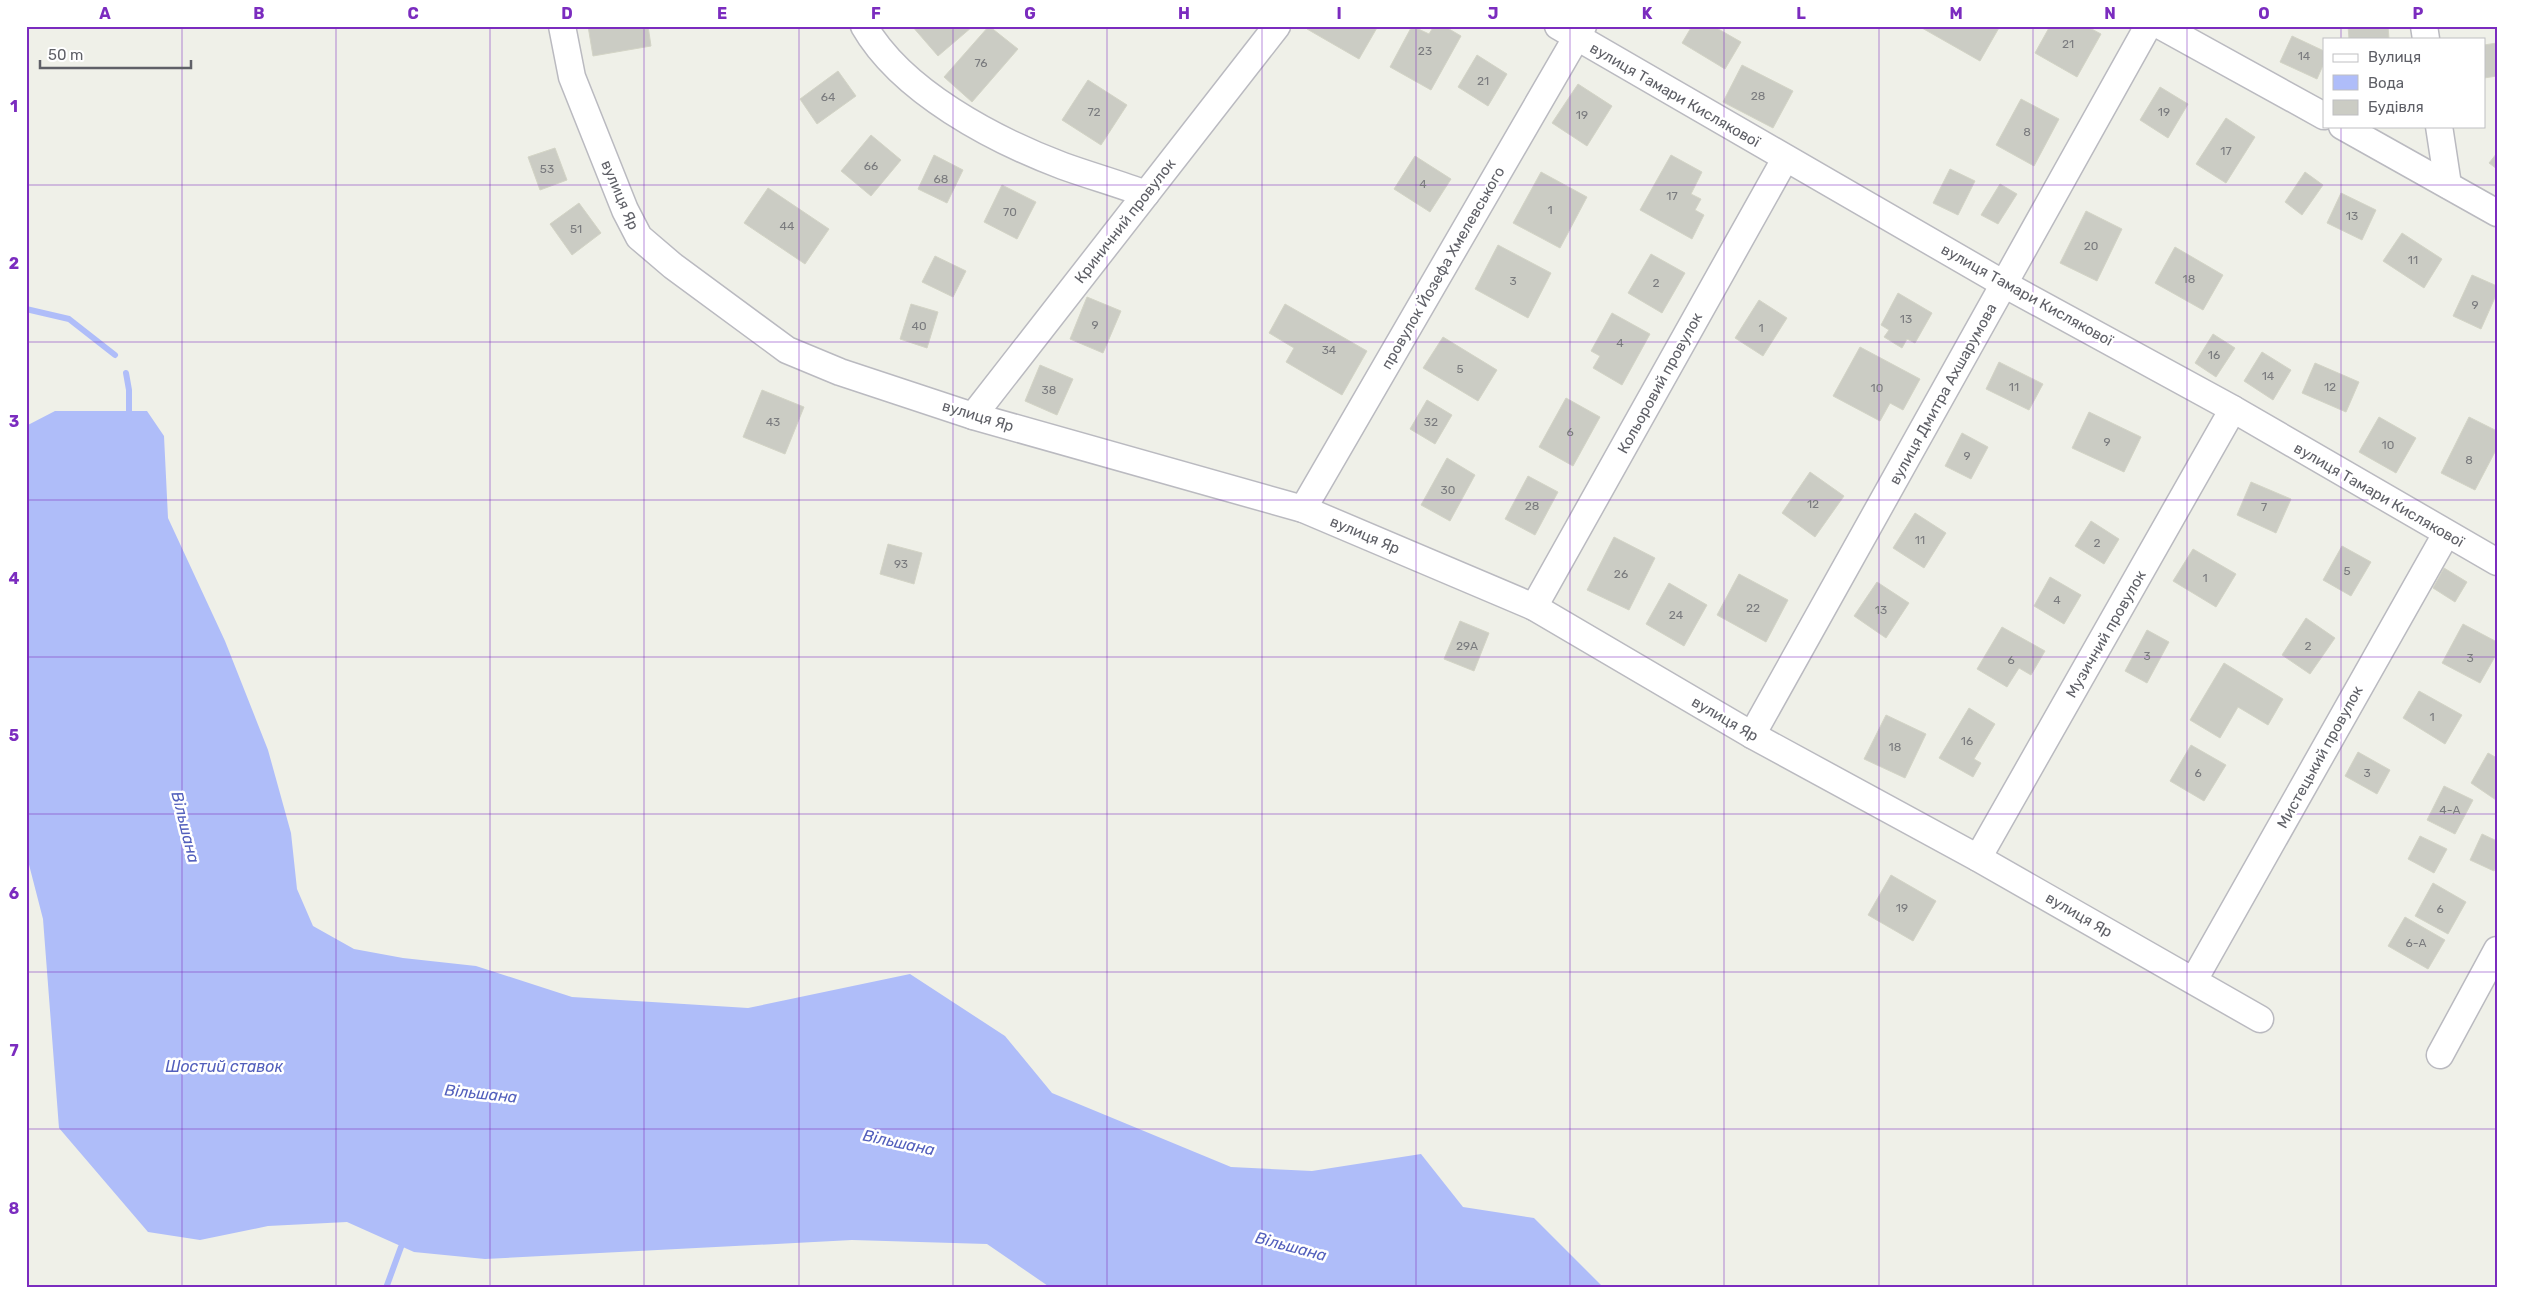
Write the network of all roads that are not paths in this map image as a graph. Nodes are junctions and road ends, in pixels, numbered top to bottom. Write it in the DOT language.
graph roads {
  1 [pos="562,26"];
  2 [pos="864,26"];
  3 [pos="2148,26"];
  4 [pos="2161,26"];
  5 [pos="1264,30"];
  6 [pos="1573,30"];
  7 [pos="2323,115"];
  8 [pos="2346,128"];
  9 [pos="2439,128"];
  10 [pos="1786,159"];
  11 [pos="2448,184"];
  12 [pos="1146,194"];
  13 [pos="2497,213"];
  14 [pos="2004,284"];
  15 [pos="2233,409"];
  16 [pos="973,416"];
  17 [pos="1303,509"];
  18 [pos="2446,534"];
  19 [pos="2497,562"];
  20 [pos="1534,608"];
  21 [pos="1752,735"];
  22 [pos="1978,858"];
  23 [pos="2497,950"];
  24 [pos="2194,980"];
  25 [pos="2260,1018"];
  26 [pos="2440,1055"];
  1 -- 16 [label="street, вулиця Яр"];
  2 -- 12 [label="street"];
  3 -- 14 [label="street, вулиця Дмитра Ахшарумова"];
  4 -- 7 [label="street"];
  5 -- 12 [label="street, Криничний провулок"];
  6 -- 10 [label="street, вулиця Тамари Кислякової"];
  6 -- 17 [label="street, провулок Йозефа Хмелевського"];
  8 -- 11 [label="street"];
  9 -- 11 [label="street"];
  10 -- 14 [label="street, вулиця Тамари Кислякової"];
  10 -- 20 [label="street, Кольоровий провулок"];
  11 -- 13 [label="street"];
  12 -- 16 [label="street, Криничний провулок"];
  14 -- 15 [label="street, вулиця Тамари Кислякової"];
  14 -- 21 [label="street, вулиця Дмитра Ахшарумова"];
  15 -- 18 [label="street, вулиця Тамари Кислякової"];
  15 -- 22 [label="street, Музичний провулок"];
  16 -- 17 [label="street, вулиця Яр"];
  17 -- 20 [label="street, вулиця Яр"];
  18 -- 19 [label="street, вулиця Тамари Кислякової"];
  18 -- 24 [label="street, Мистецький провулок"];
  20 -- 21 [label="street, вулиця Яр"];
  21 -- 22 [label="street, вулиця Яр"];
  22 -- 24 [label="street, вулиця Яр"];
  23 -- 26 [label="street"];
  24 -- 25 [label="street, вулиця Яр"];
}
